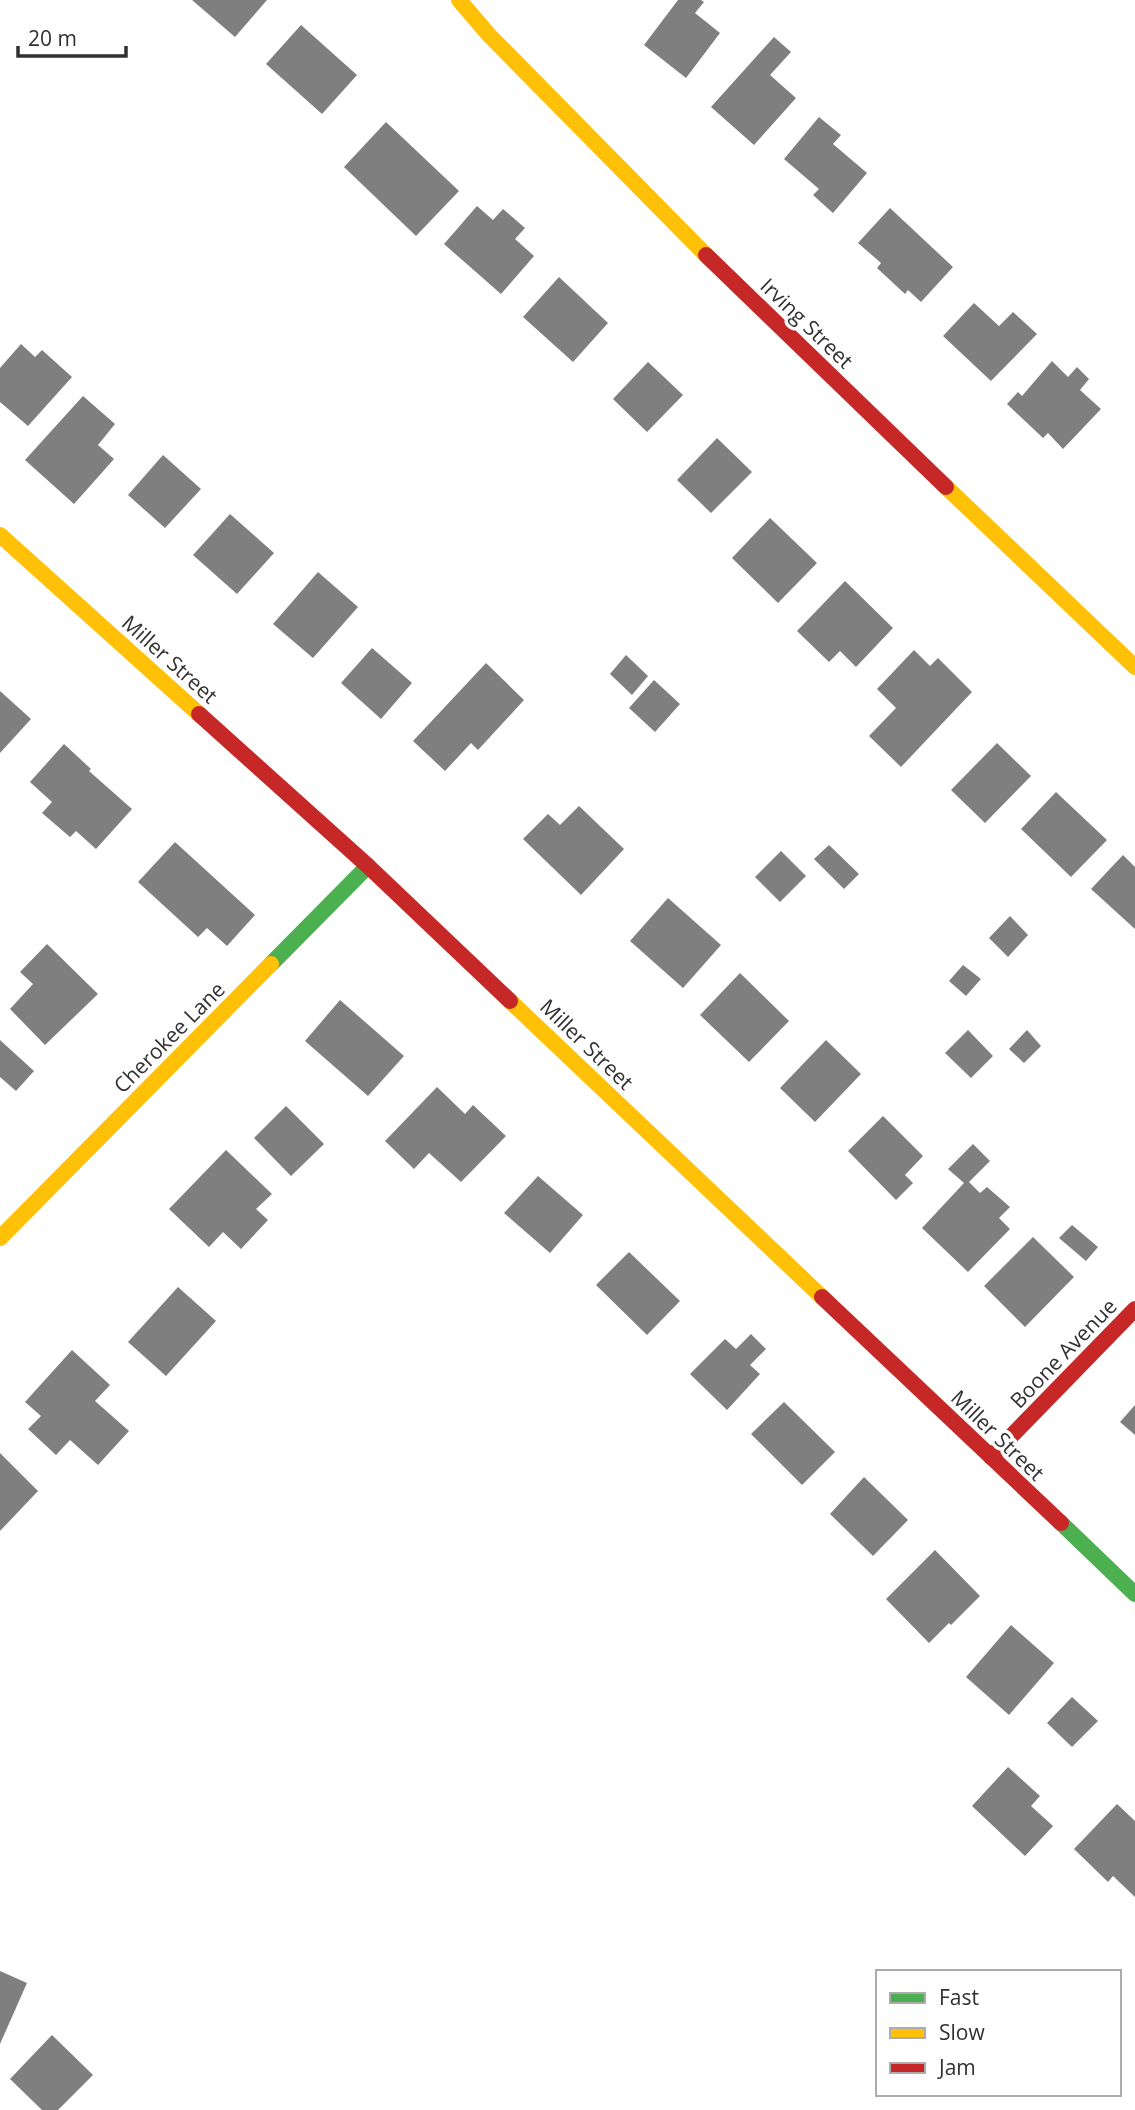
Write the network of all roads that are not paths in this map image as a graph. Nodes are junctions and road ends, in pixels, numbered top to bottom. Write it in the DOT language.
graph roads {
  1 [pos="459,0"];
  2 [pos="0,535"];
  3 [pos="1135,667"];
  4 [pos="368,866"];
  5 [pos="0,1238"];
  6 [pos="1135,1309"];
  7 [pos="991,1457"];
  8 [pos="1135,1594"];
  1 -- 3 [label="street, Irving Street"];
  2 -- 4 [label="street, Miller Street"];
  4 -- 5 [label="street, Cherokee Lane"];
  4 -- 7 [label="street, Miller Street"];
  6 -- 7 [label="street, Boone Avenue"];
  7 -- 8 [label="street, Miller Street"];
}
